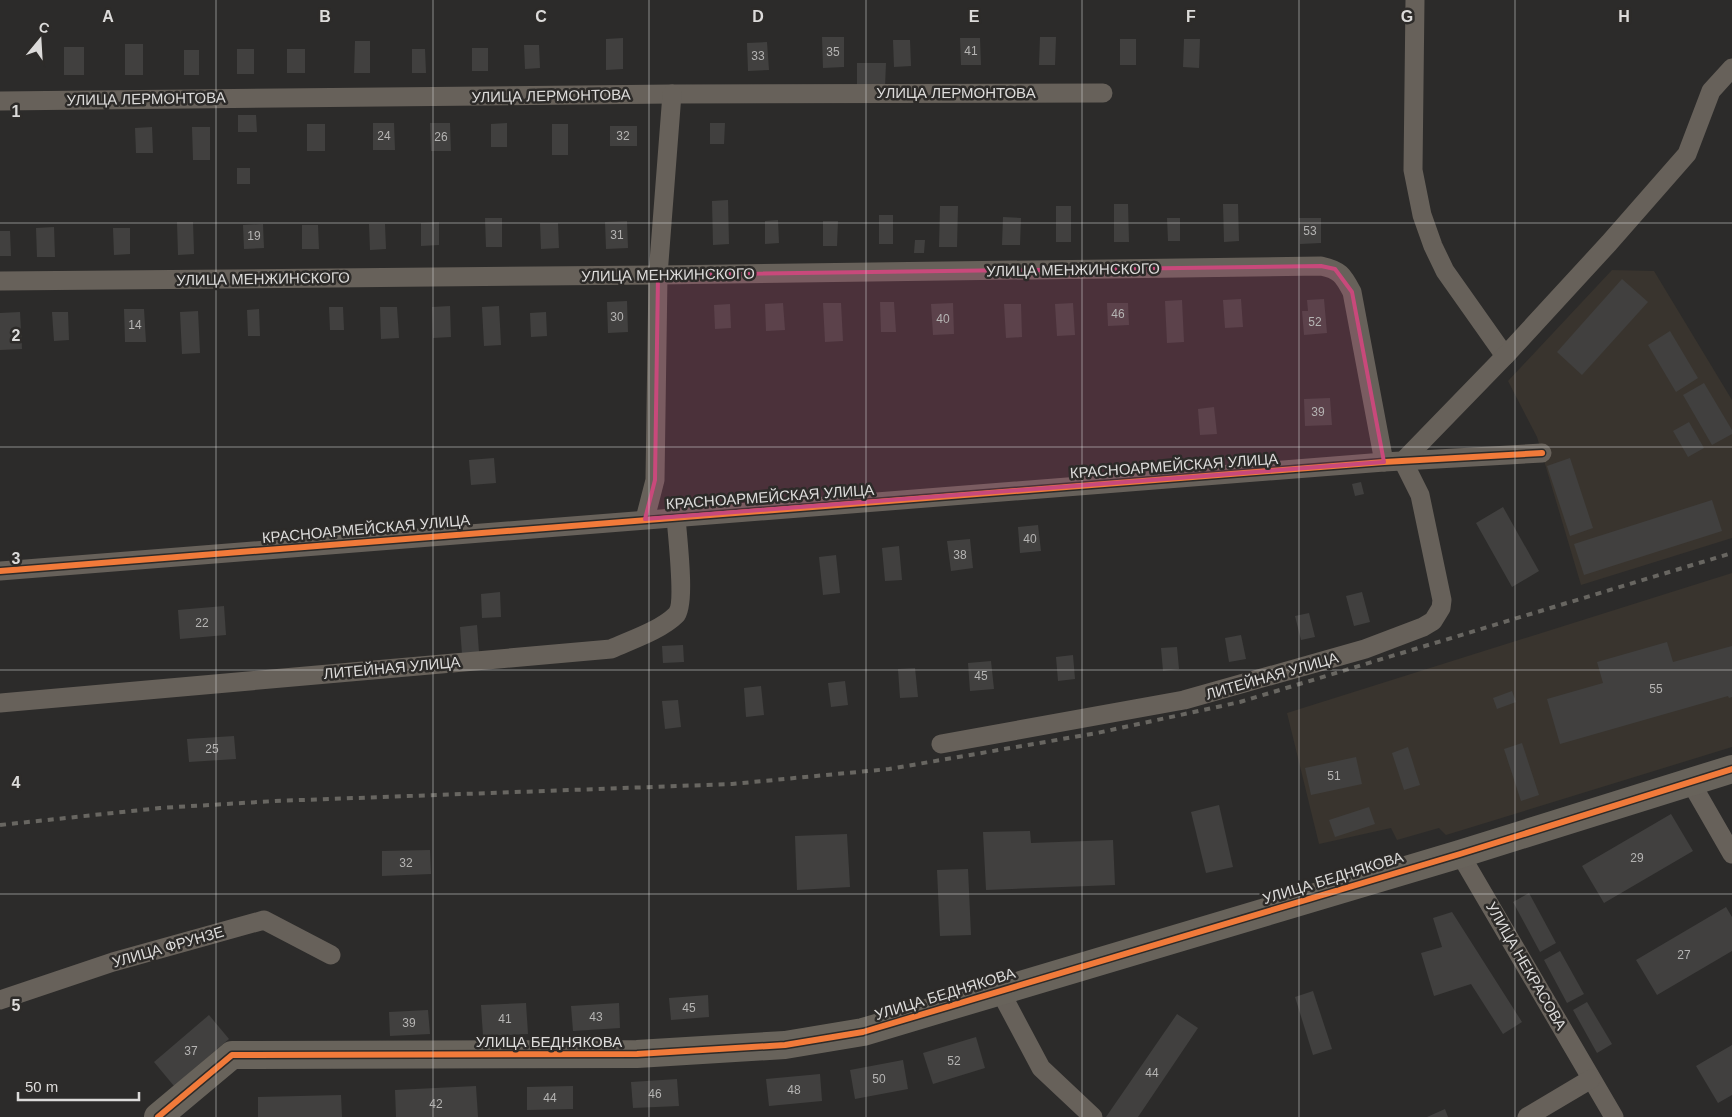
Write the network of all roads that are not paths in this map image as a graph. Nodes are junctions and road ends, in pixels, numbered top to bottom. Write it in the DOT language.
graph roads {
  1 [pos="1415,0"];
  2 [pos="1732,68"];
  3 [pos="1103,93"];
  4 [pos="672,94"];
  5 [pos="0,101"];
  6 [pos="658,275"];
  7 [pos="0,281"];
  8 [pos="1505,356"];
  9 [pos="1542,453"];
  10 [pos="1403,461"];
  11 [pos="1384,462"];
  12 [pos="676,517"];
  13 [pos="645,519"];
  14 [pos="0,571"];
  15 [pos="0,703"];
  16 [pos="940,744"];
  17 [pos="1732,768"];
  18 [pos="1690,781"];
  19 [pos="1460,854"];
  20 [pos="1732,854"];
  21 [pos="331,955"];
  22 [pos="1000,991"];
  23 [pos="0,1000"];
  24 [pos="1592,1079"];
  25 [pos="158,1117"];
  26 [pos="1093,1117"];
  27 [pos="1527,1117"];
  28 [pos="1614,1117"];
  1 -- 8 [label="street"];
  2 -- 8 [label="street"];
  3 -- 4 [label="street, УЛИЦА ЛЕРМОНТОВА"];
  4 -- 5 [label="street, УЛИЦА ЛЕРМОНТОВА"];
  4 -- 6 [label="street"];
  6 -- 7 [label="street, УЛИЦА МЕНЖИНСКОГО"];
  6 -- 11 [label="street, УЛИЦА МЕНЖИНСКОГО"];
  6 -- 13 [label="street"];
  8 -- 10 [label="street"];
  9 -- 10 [label="street, КРАСНОАРМЕЙСКАЯ УЛИЦА"];
  10 -- 11 [label="street, КРАСНОАРМЕЙСКАЯ УЛИЦА"];
  10 -- 16 [label="street, ЛИТЕЙНАЯ УЛИЦА"];
  11 -- 12 [label="street, КРАСНОАРМЕЙСКАЯ УЛИЦА"];
  12 -- 13 [label="street, КРАСНОАРМЕЙСКАЯ УЛИЦА"];
  12 -- 15 [label="street, ЛИТЕЙНАЯ УЛИЦА"];
  13 -- 14 [label="street, КРАСНОАРМЕЙСКАЯ УЛИЦА"];
  17 -- 18 [label="street, УЛИЦА БЕДНЯКОВА"];
  18 -- 19 [label="street, УЛИЦА БЕДНЯКОВА"];
  18 -- 20 [label="street"];
  19 -- 22 [label="street, УЛИЦА БЕДНЯКОВА"];
  19 -- 24 [label="street, УЛИЦА НЕКРАСОВА"];
  21 -- 23 [label="street, УЛИЦА ФРУНЗЕ"];
  22 -- 25 [label="street, УЛИЦА БЕДНЯКОВА"];
  22 -- 26 [label="street"];
  24 -- 27 [label="street"];
  24 -- 28 [label="street, УЛИЦА НЕКРАСОВА"];
}
